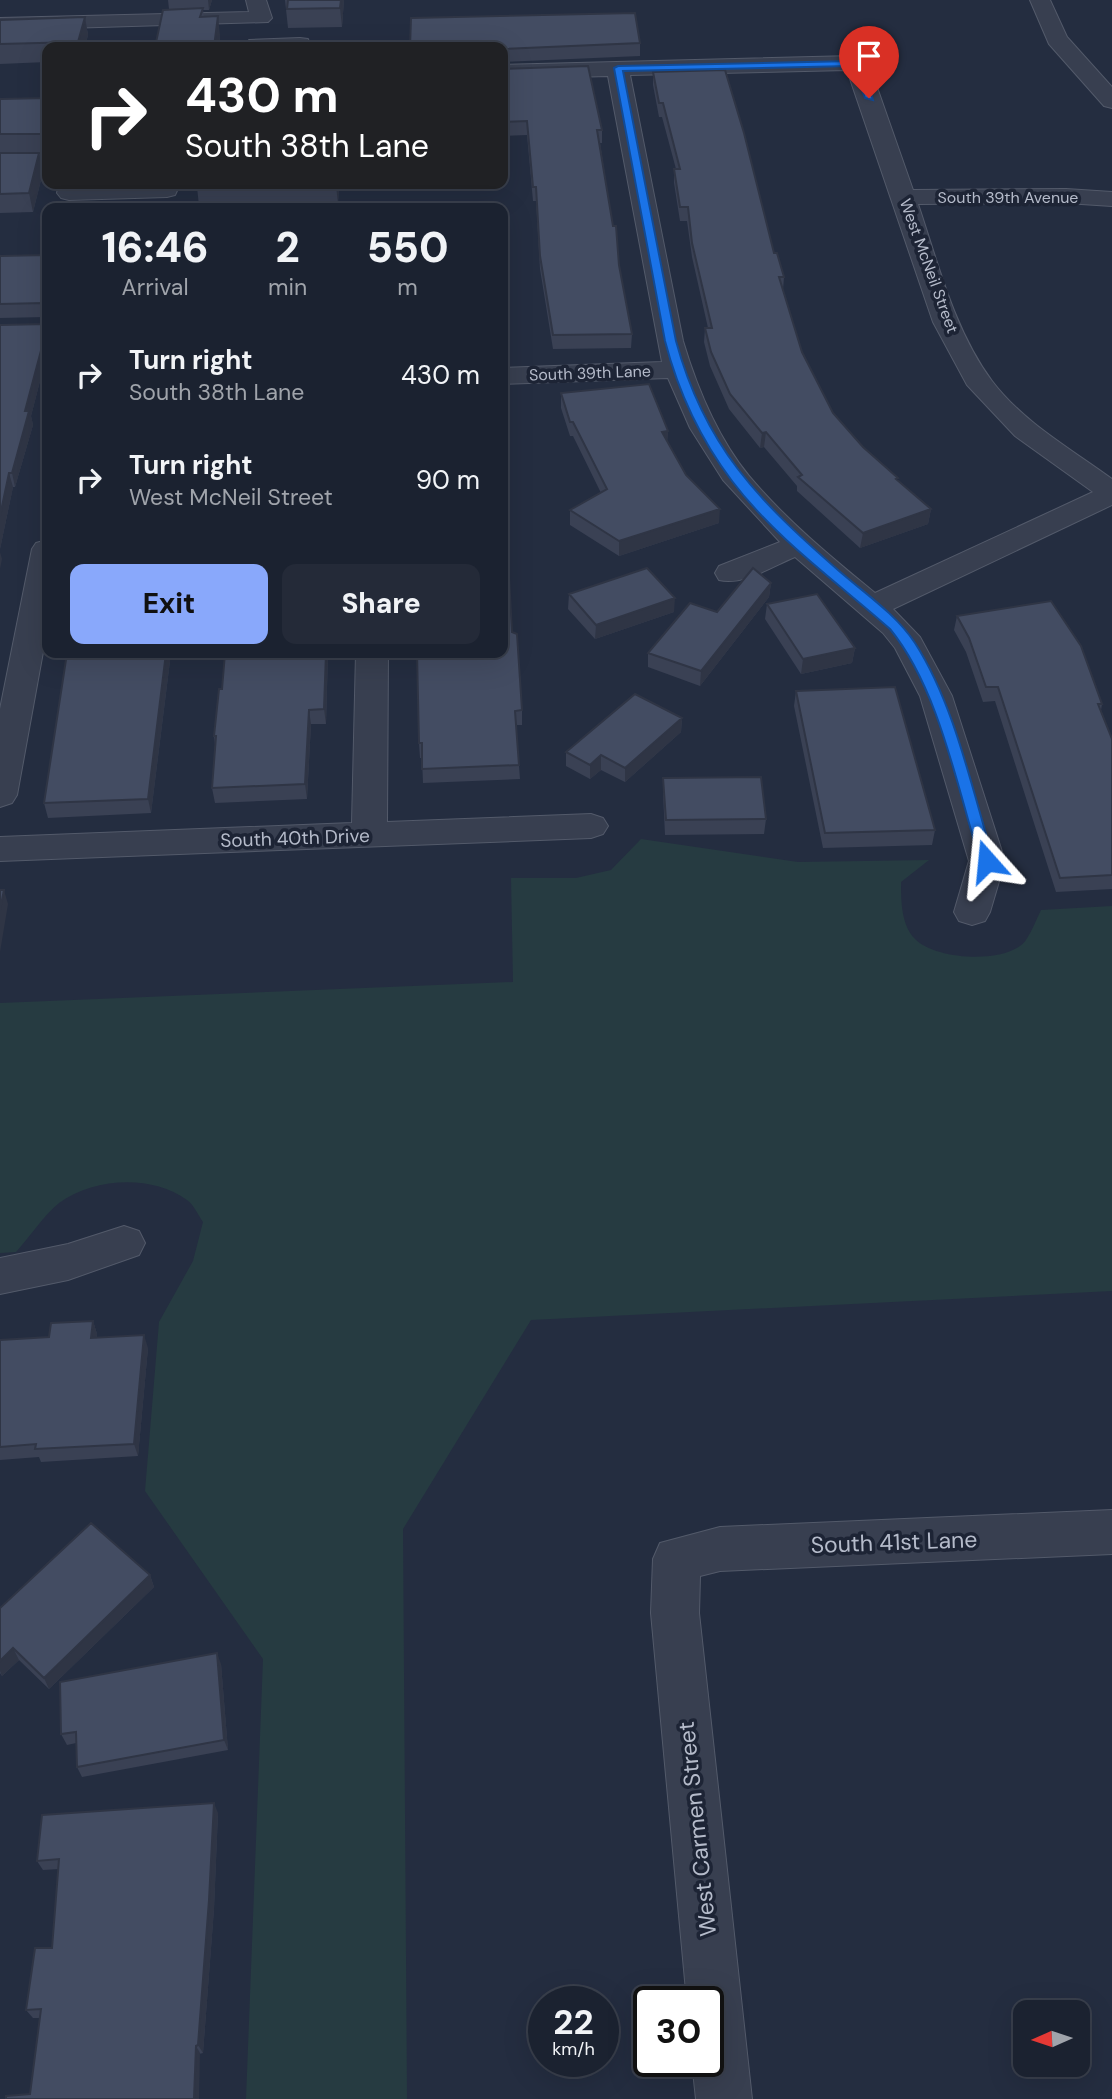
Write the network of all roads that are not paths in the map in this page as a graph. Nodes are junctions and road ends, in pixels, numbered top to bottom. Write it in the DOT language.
graph roads {
  1 [pos="1040,0"];
  2 [pos="259,9"];
  3 [pos="0,24"];
  4 [pos="257,42"];
  5 [pos="618,68"];
  6 [pos="508,72"];
  7 [pos="1112,101"];
  8 [pos="42,162"];
  9 [pos="0,163"];
  10 [pos="70,189"];
  11 [pos="167,189"];
  12 [pos="903,197"];
  13 [pos="1112,200"];
  14 [pos="678,370"];
  15 [pos="508,376"];
  16 [pos="1112,493"];
  17 [pos="799,545"];
  18 [pos="730,573"];
  19 [pos="42,575"];
  20 [pos="871,607"];
  21 [pos="372,658"];
  22 [pos="0,795"];
  23 [pos="591,826"];
  24 [pos="369,836"];
  25 [pos="0,849"];
  26 [pos="972,912"];
  27 [pos="124,1243"];
  28 [pos="0,1276"];
  29 [pos="1112,1532"];
  30 [pos="677,1559"];
  31 [pos="724,2099"];
  1 -- 7 [label="street"];
  2 -- 3 [label="street"];
  2 -- 4 [label="street"];
  5 -- 6 [label="street"];
  5 -- 12 [label="street, West McNeil Street"];
  5 -- 14 [label="street"];
  8 -- 9 [label="street"];
  10 -- 11 [label="street"];
  12 -- 13 [label="street, South 39th Avenue"];
  12 -- 16 [label="street, West McNeil Street"];
  14 -- 15 [label="street, South 39th Lane"];
  14 -- 17 [label="street"];
  16 -- 20 [label="street"];
  17 -- 18 [label="street"];
  17 -- 20 [label="street"];
  19 -- 22 [label="street"];
  20 -- 26 [label="street"];
  21 -- 24 [label="street"];
  23 -- 24 [label="street, South 40th Drive"];
  24 -- 25 [label="street, South 40th Drive"];
  27 -- 28 [label="street"];
  29 -- 30 [label="street, South 41st Lane"];
  30 -- 31 [label="street, West Carmen Street"];
}
